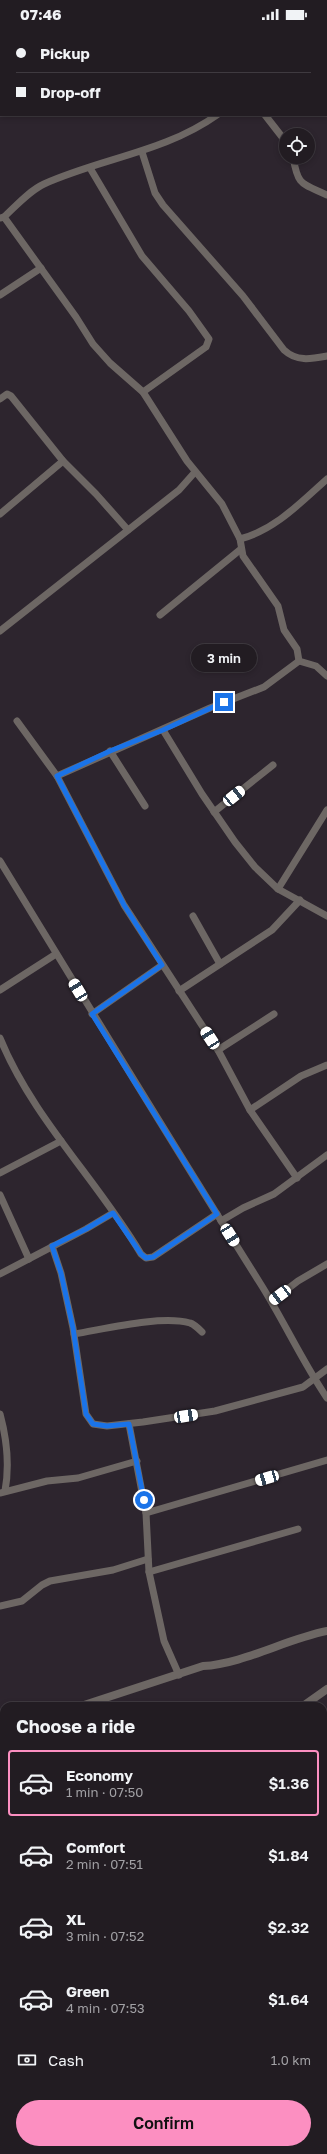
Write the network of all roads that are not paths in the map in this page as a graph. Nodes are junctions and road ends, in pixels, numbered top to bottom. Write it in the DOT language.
graph roads {
  1 [pos="216,116"];
  2 [pos="266,116"];
  3 [pos="279,133"];
  4 [pos="142,152"];
  5 [pos="294,164"];
  6 [pos="90,168"];
  7 [pos="327,195"];
  8 [pos="2,218"];
  9 [pos="41,268"];
  10 [pos="0,295"];
  11 [pos="327,356"];
  12 [pos="143,392"];
  13 [pos="0,399"];
  14 [pos="63,461"];
  15 [pos="195,472"];
  16 [pos="327,479"];
  17 [pos="0,514"];
  18 [pos="128,530"];
  19 [pos="240,539"];
  20 [pos="241,549"];
  21 [pos="160,615"];
  22 [pos="0,631"];
  23 [pos="299,661"];
  24 [pos="327,676"];
  25 [pos="17,721"];
  26 [pos="163,730"];
  27 [pos="110,751"];
  28 [pos="273,765"];
  29 [pos="57,776"];
  30 [pos="145,806"];
  31 [pos="327,810"];
  32 [pos="214,812"];
  33 [pos="0,861"];
  34 [pos="278,889"];
  35 [pos="300,900"];
  36 [pos="193,916"];
  37 [pos="327,916"];
  38 [pos="56,954"];
  39 [pos="220,964"];
  40 [pos="162,965"];
  41 [pos="0,990"];
  42 [pos="179,991"];
  43 [pos="92,1014"];
  44 [pos="274,1014"];
  45 [pos="0,1038"];
  46 [pos="218,1050"];
  47 [pos="327,1064"];
  48 [pos="250,1110"];
  49 [pos="61,1142"];
  50 [pos="327,1155"];
  51 [pos="0,1173"];
  52 [pos="297,1178"];
  53 [pos="0,1194"];
  54 [pos="113,1213"];
  55 [pos="217,1214"];
  56 [pos="221,1221"];
  57 [pos="52,1246"];
  58 [pos="29,1259"];
  59 [pos="327,1264"];
  60 [pos="0,1274"];
  61 [pos="272,1301"];
  62 [pos="202,1332"];
  63 [pos="74,1334"];
  64 [pos="327,1368"];
  65 [pos="314,1379"];
  66 [pos="327,1398"];
  67 [pos="0,1414"];
  68 [pos="129,1424"];
  69 [pos="327,1460"];
  70 [pos="137,1461"];
  71 [pos="3,1492"];
  72 [pos="146,1513"];
  73 [pos="298,1529"];
  74 [pos="148,1560"];
  75 [pos="149,1572"];
  76 [pos="0,1606"];
  77 [pos="327,1631"];
  78 [pos="179,1675"];
  79 [pos="327,1689"];
  80 [pos="94,1702"];
  81 [pos="309,1702"];
  1 -- 4 [label="street"];
  2 -- 3 [label="street"];
  4 -- 6 [label="street"];
  4 -- 11 [label="street"];
  5 -- 7 [label="street"];
  6 -- 8 [label="street"];
  6 -- 12 [label="street"];
  8 -- 9 [label="street"];
  9 -- 10 [label="street"];
  9 -- 12 [label="street"];
  12 -- 15 [label="street"];
  13 -- 14 [label="street"];
  14 -- 17 [label="street"];
  14 -- 18 [label="street"];
  15 -- 18 [label="street"];
  15 -- 19 [label="street"];
  16 -- 19 [label="street"];
  18 -- 22 [label="street"];
  19 -- 20 [label="street"];
  20 -- 21 [label="street"];
  20 -- 23 [label="street"];
  23 -- 24 [label="street"];
  23 -- 26 [label="street"];
  25 -- 29 [label="street"];
  26 -- 27 [label="street"];
  26 -- 32 [label="street"];
  27 -- 29 [label="street"];
  27 -- 30 [label="street"];
  28 -- 32 [label="street"];
  29 -- 40 [label="street"];
  31 -- 34 [label="street"];
  32 -- 34 [label="street"];
  33 -- 38 [label="street"];
  34 -- 35 [label="street"];
  35 -- 37 [label="street"];
  35 -- 39 [label="street"];
  36 -- 39 [label="street"];
  38 -- 41 [label="street"];
  38 -- 43 [label="street"];
  39 -- 42 [label="street"];
  40 -- 42 [label="street"];
  40 -- 43 [label="street"];
  42 -- 46 [label="street"];
  43 -- 55 [label="street"];
  44 -- 46 [label="street"];
  45 -- 49 [label="street"];
  46 -- 48 [label="street"];
  47 -- 48 [label="street"];
  48 -- 52 [label="street"];
  49 -- 51 [label="street"];
  49 -- 54 [label="street"];
  50 -- 52 [label="street"];
  52 -- 56 [label="street"];
  53 -- 58 [label="street"];
  54 -- 55 [label="street"];
  54 -- 57 [label="street"];
  55 -- 56 [label="street"];
  56 -- 61 [label="street"];
  57 -- 58 [label="street"];
  57 -- 63 [label="street"];
  58 -- 60 [label="street"];
  59 -- 61 [label="street"];
  61 -- 65 [label="street"];
  62 -- 63 [label="street"];
  63 -- 68 [label="street"];
  64 -- 65 [label="street"];
  65 -- 66 [label="street"];
  65 -- 68 [label="street"];
  67 -- 71 [label="street"];
  68 -- 70 [label="street"];
  69 -- 72 [label="street"];
  70 -- 71 [label="street"];
  70 -- 72 [label="street"];
  72 -- 74 [label="street"];
  73 -- 75 [label="street"];
  74 -- 75 [label="street"];
  74 -- 76 [label="street"];
  75 -- 78 [label="street"];
  77 -- 78 [label="street"];
  78 -- 80 [label="street"];
  79 -- 81 [label="street"];
}
